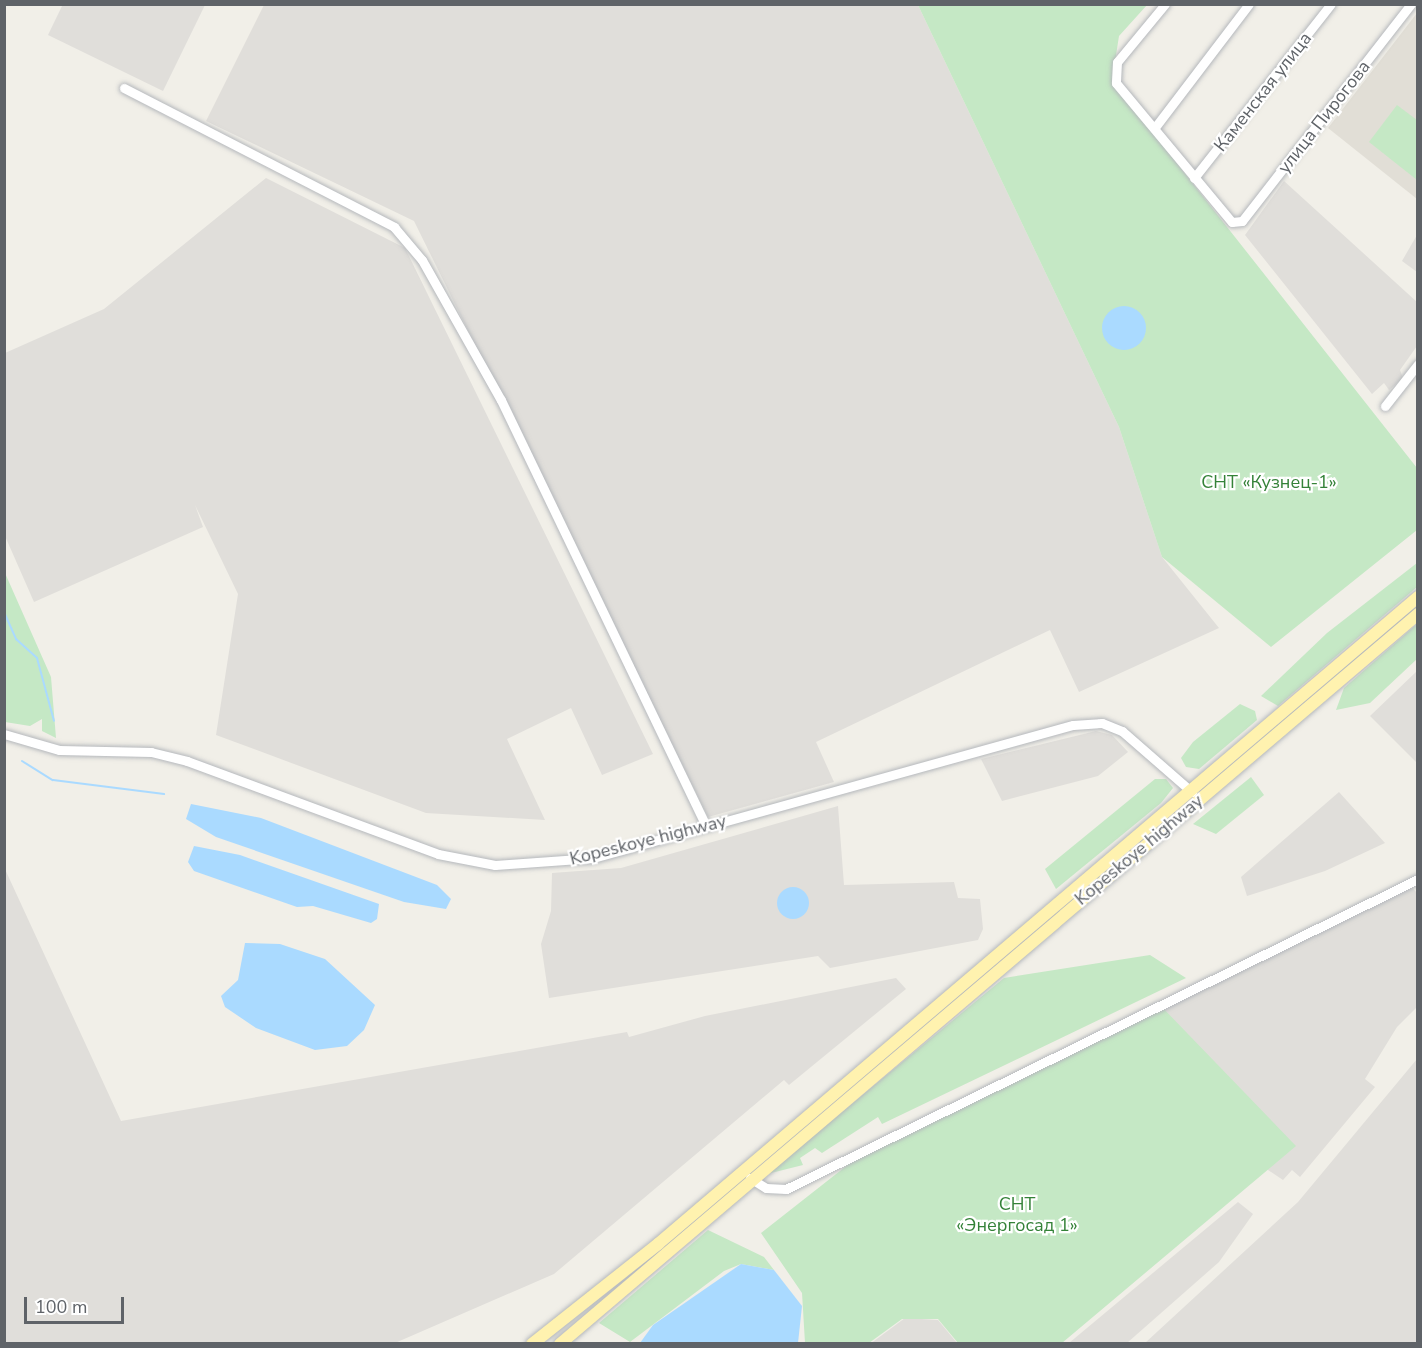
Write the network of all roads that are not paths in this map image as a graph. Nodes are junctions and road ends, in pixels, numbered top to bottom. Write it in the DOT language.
graph roads {
  1 [pos="1165,4"];
  2 [pos="1249,4"];
  3 [pos="1331,4"];
  4 [pos="1411,4"];
  5 [pos="124,88"];
  6 [pos="1156,126"];
  7 [pos="1194,178"];
  8 [pos="1418,364"];
  9 [pos="1384,406"];
  10 [pos="1418,597"];
  11 [pos="1418,614"];
  12 [pos="4,734"];
  13 [pos="1196,796"];
  14 [pos="706,826"];
  15 [pos="1418,879"];
  16 [pos="750,1178"];
  17 [pos="532,1344"];
  18 [pos="560,1344"];
  1 -- 6 [label="street"];
  2 -- 6 [label="street"];
  3 -- 7 [label="street, Каменская улица"];
  4 -- 7 [label="street, улица Пирогова"];
  5 -- 14 [label="street"];
  6 -- 7 [label="street"];
  8 -- 9 [label="street"];
  10 -- 13 [label="main road, Kopeskoye highway"];
  11 -- 13 [label="main road, Kopeskoye highway"];
  12 -- 14 [label="street, Kopeskoye highway"];
  13 -- 14 [label="street, Kopeskoye highway"];
  13 -- 16 [label="main road, Kopeskoye highway"];
  13 -- 17 [label="main road, Kopeskoye highway"];
  15 -- 16 [label="street"];
  16 -- 18 [label="main road, Kopeskoye highway"];
}
